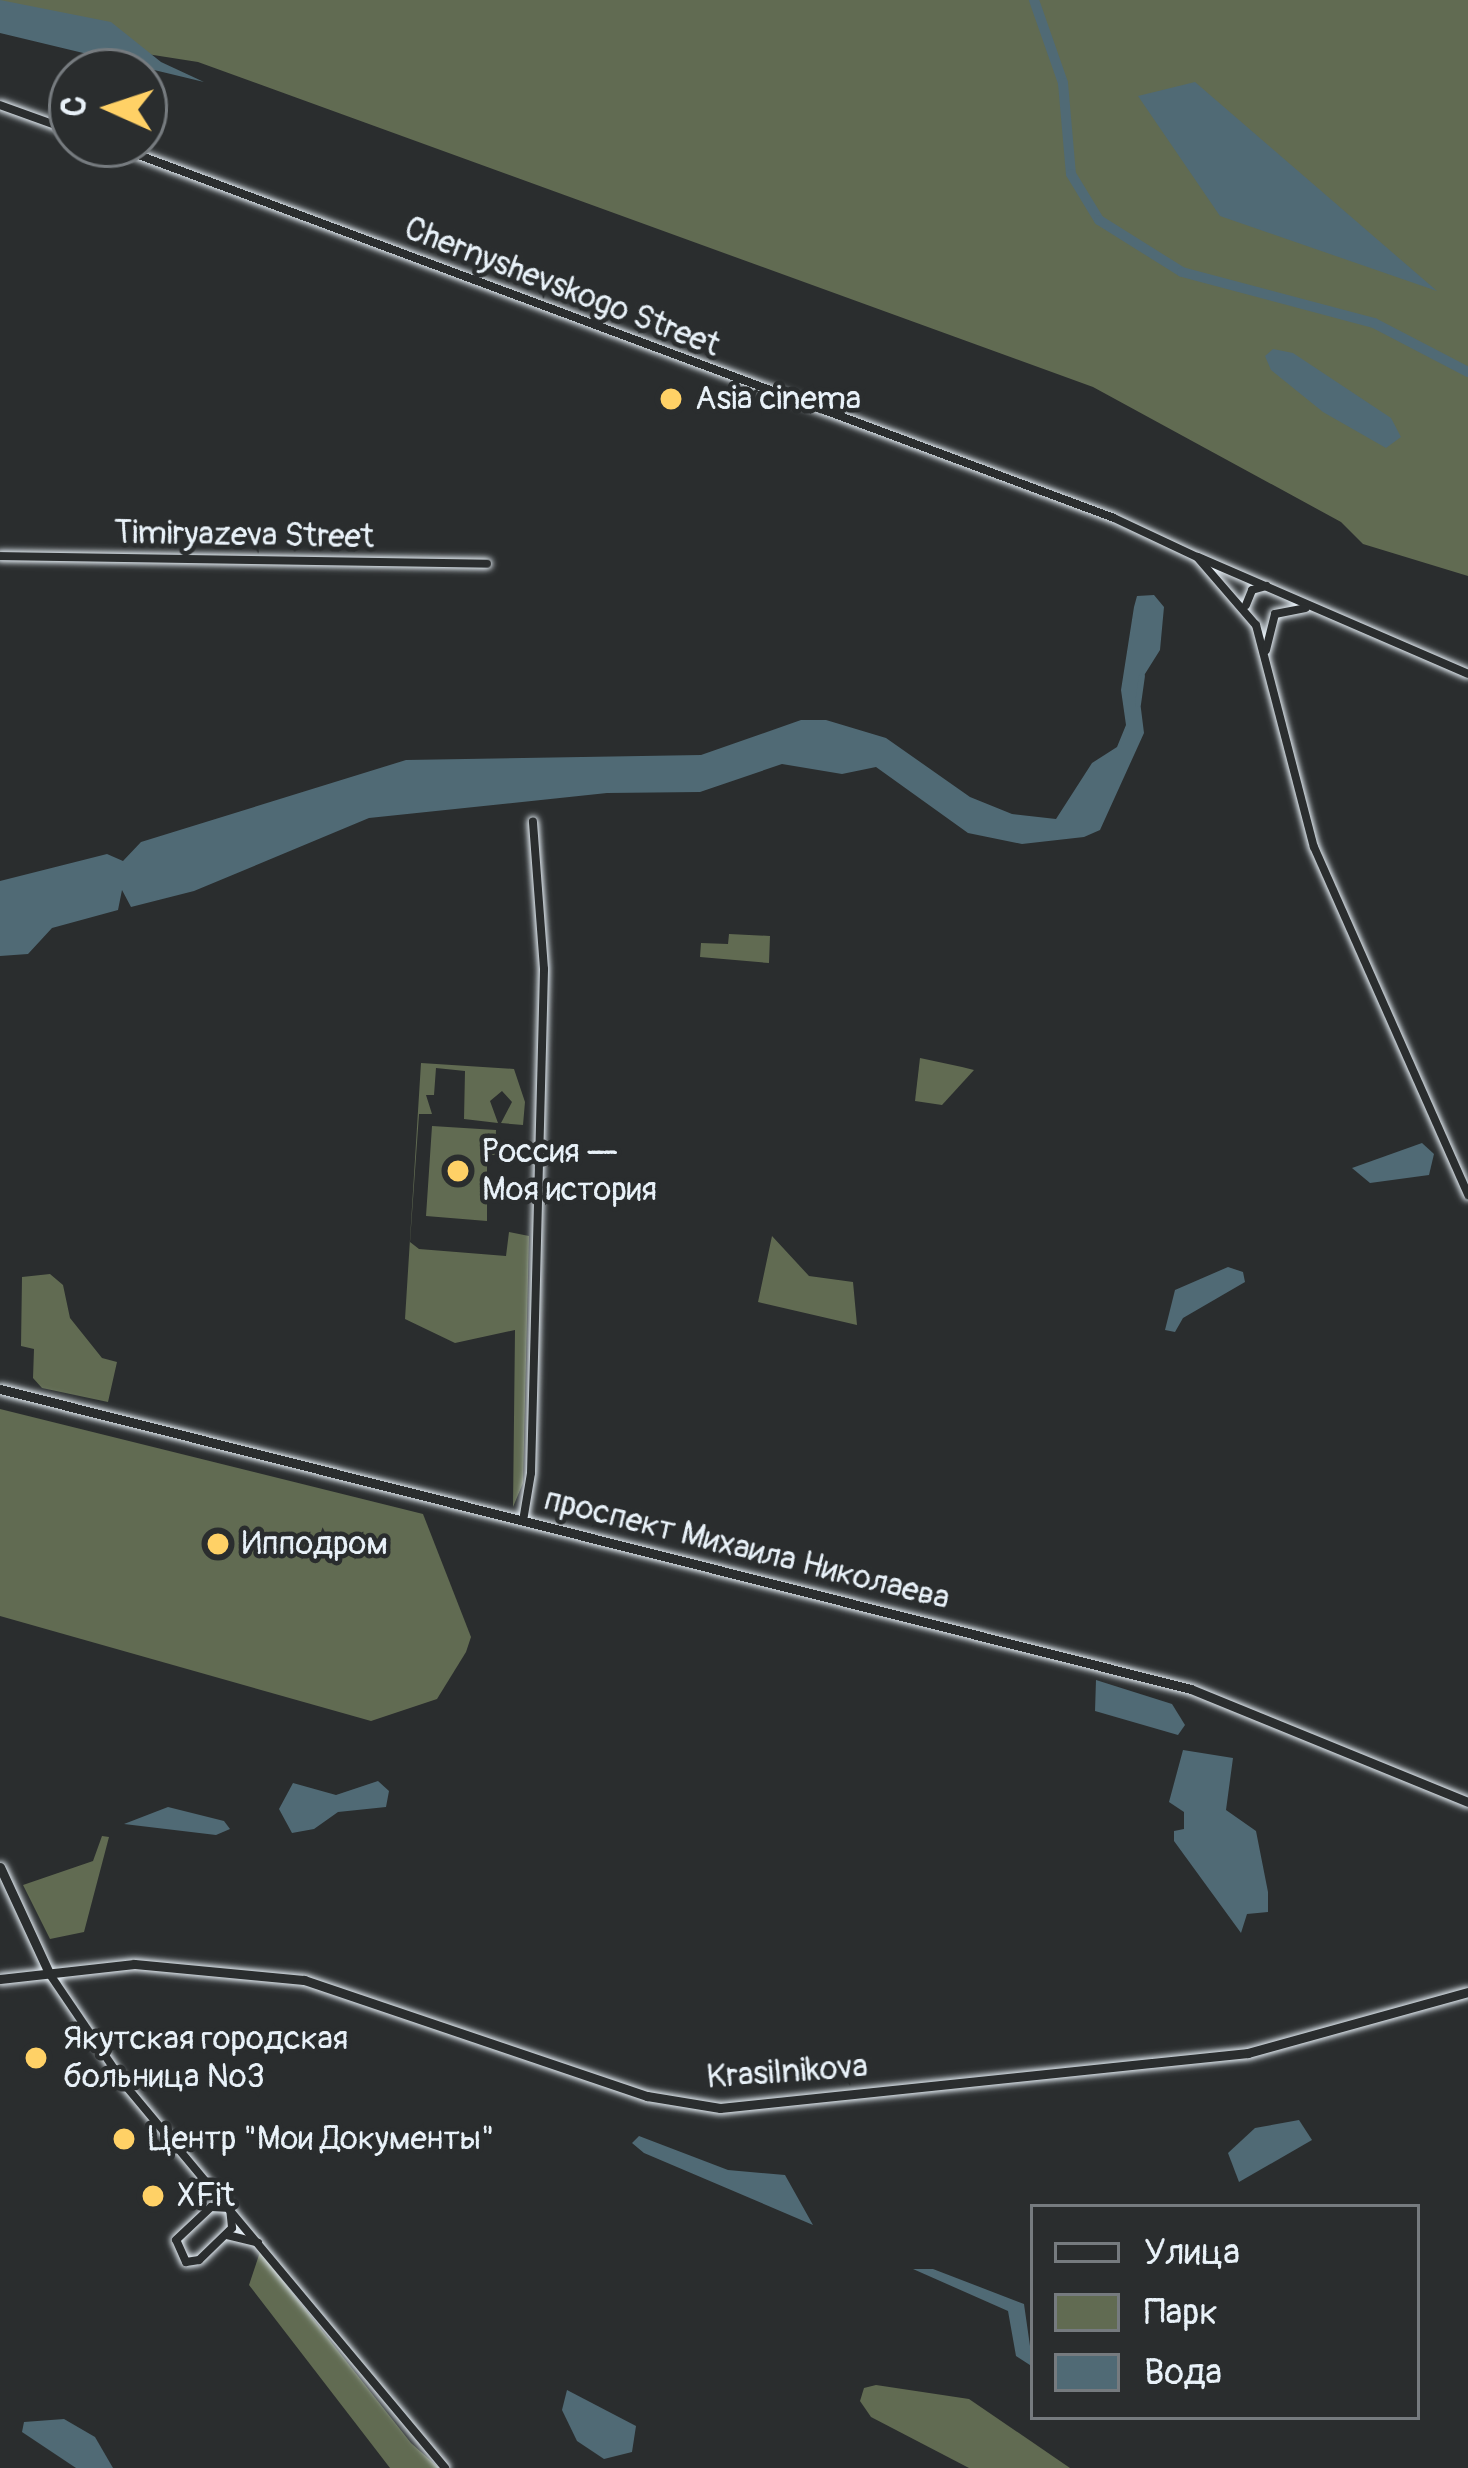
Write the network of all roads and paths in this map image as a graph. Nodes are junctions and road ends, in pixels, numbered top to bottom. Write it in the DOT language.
graph roads {
  1 [pos="0,105"];
  2 [pos="48,122"];
  3 [pos="168,166"];
  4 [pos="0,556"];
  5 [pos="1197,557"];
  6 [pos="488,564"];
  7 [pos="1270,588"];
  8 [pos="1307,608"];
  9 [pos="1248,609"];
  10 [pos="1276,613"];
  11 [pos="1266,652"];
  12 [pos="1468,674"];
  13 [pos="533,821"];
  14 [pos="1468,1195"];
  15 [pos="0,1389"];
  16 [pos="523,1521"];
  17 [pos="1468,1802"];
  18 [pos="0,1867"];
  19 [pos="49,1973"];
  20 [pos="0,1979"];
  21 [pos="1468,1992"];
  22 [pos="207,2182"];
  23 [pos="211,2207"];
  24 [pos="230,2208"];
  25 [pos="227,2235"];
  26 [pos="260,2244"];
  27 [pos="445,2468"];
  1 -- 2 [label="main road"];
  3 -- 5 [label="main road, Chernyshevskogo Street"];
  4 -- 6 [label="main road, Timiryazeva Street"];
  5 -- 7 [label="main road, Chernyshevskogo Street"];
  5 -- 9 [label="main road"];
  7 -- 8 [label="main road, Chernyshevskogo Street"];
  7 -- 9 [label="main road"];
  7 -- 10 [label="main road"];
  8 -- 10 [label="main road"];
  8 -- 12 [label="main road, Chernyshevskogo Street"];
  9 -- 10 [label="main road"];
  9 -- 11 [label="main road"];
  10 -- 11 [label="main road"];
  11 -- 14 [label="main road"];
  13 -- 16 [label="main road"];
  15 -- 16 [label="main road, проспект Михаила Николаева"];
  16 -- 17 [label="main road, проспект Михаила Николаева"];
  18 -- 19 [label="main road"];
  19 -- 20 [label="main road, Krasilnikova"];
  19 -- 21 [label="main road, Krasilnikova"];
  19 -- 22 [label="main road"];
  22 -- 23 [label="main road"];
  22 -- 24 [label="main road"];
  23 -- 24 [label="main road"];
  23 -- 25 [label="main road"];
  24 -- 25 [label="main road"];
  24 -- 26 [label="main road"];
  25 -- 26 [label="main road"];
  26 -- 27 [label="main road"];
}
